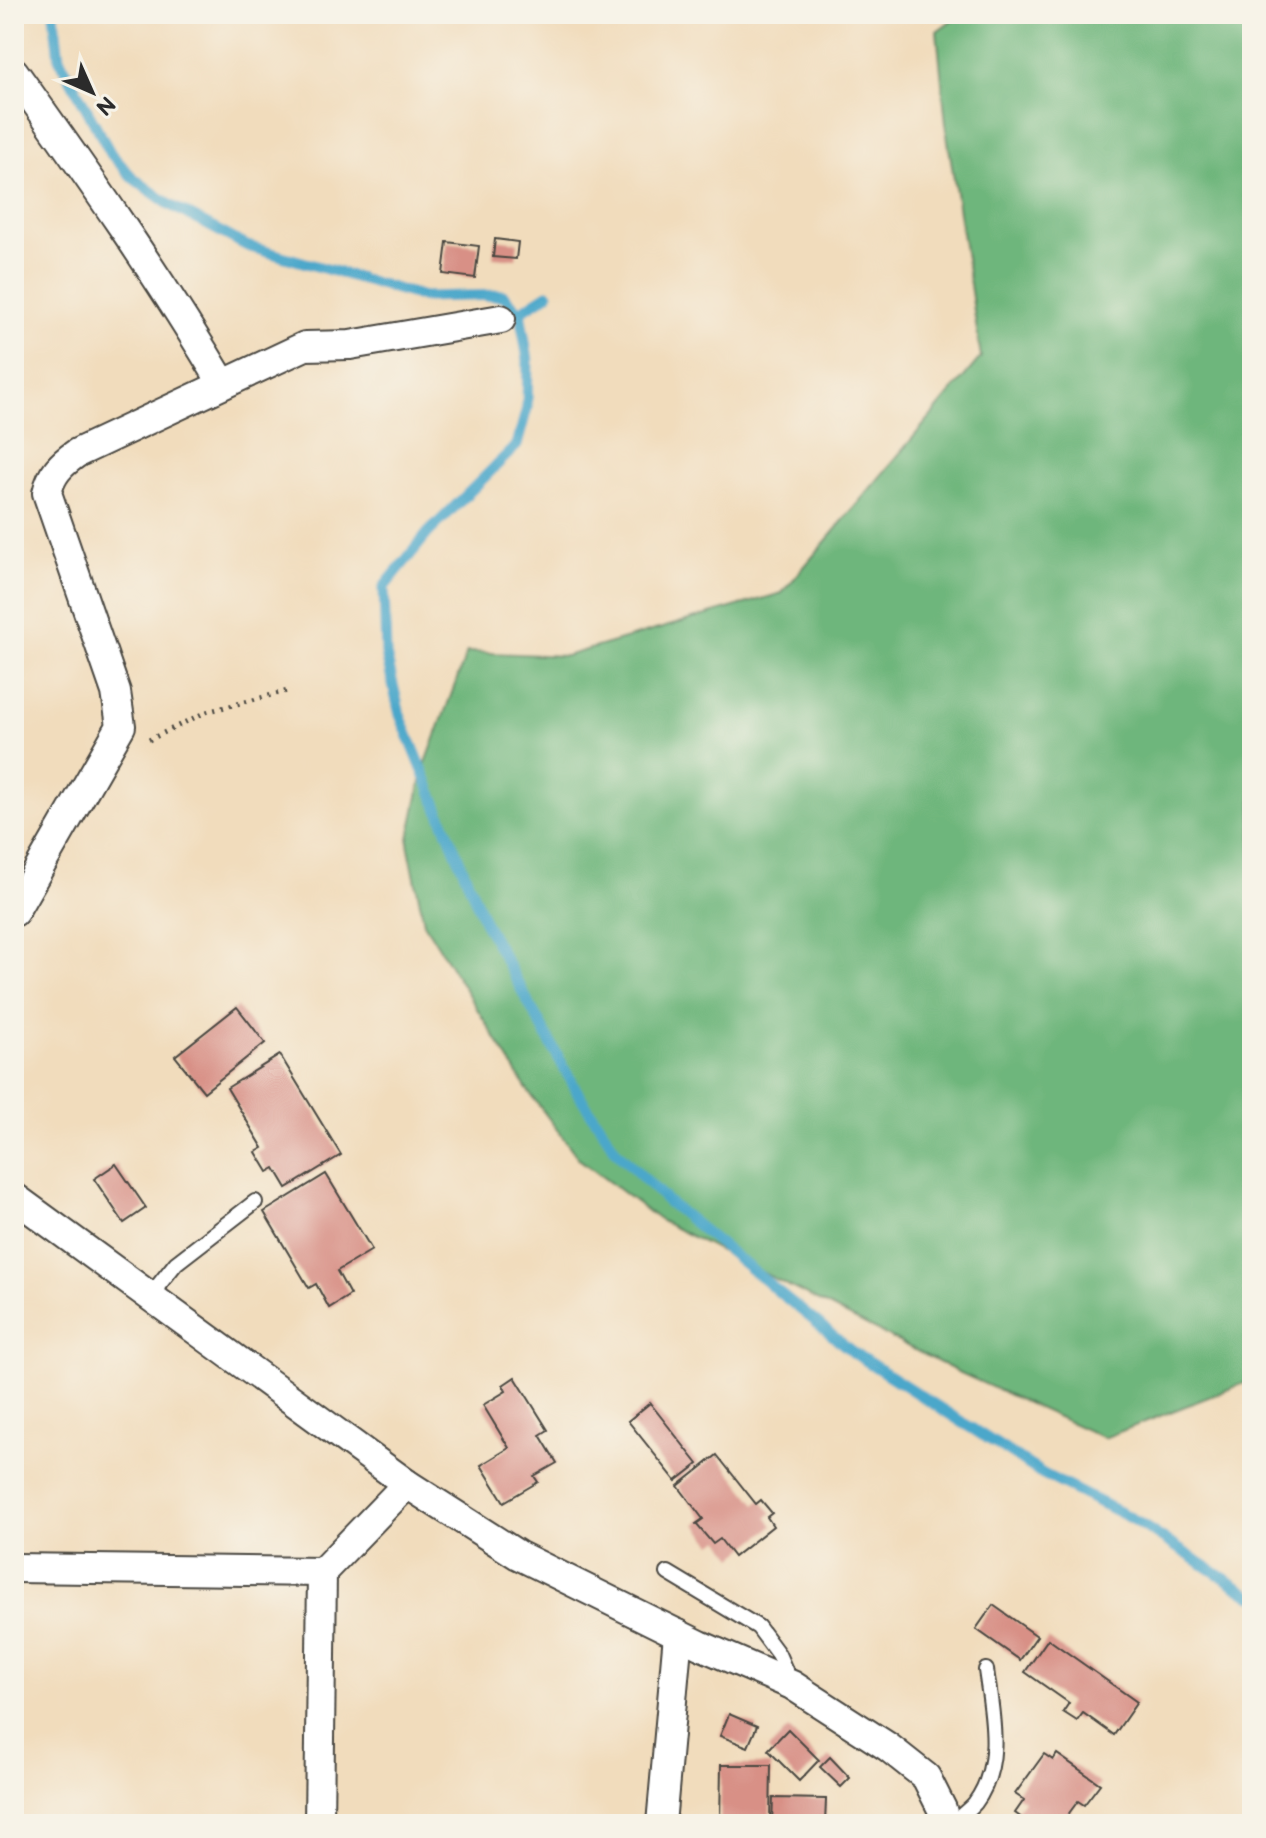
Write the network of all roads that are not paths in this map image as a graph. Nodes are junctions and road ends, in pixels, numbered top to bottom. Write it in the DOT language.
graph roads {
  1 [pos="14,72"];
  2 [pos="501,319"];
  3 [pos="223,384"];
  4 [pos="14,912"];
  5 [pos="14,1197"];
  6 [pos="255,1202"];
  7 [pos="150,1296"];
  8 [pos="407,1484"];
  9 [pos="14,1568"];
  10 [pos="322,1572"];
  11 [pos="668,1573"];
  12 [pos="678,1634"];
  13 [pos="986,1670"];
  14 [pos="792,1685"];
  15 [pos="319,1824"];
  16 [pos="661,1824"];
  17 [pos="949,1824"];
  1 -- 3 [label="street"];
  2 -- 3 [label="street"];
  3 -- 4 [label="street"];
  5 -- 7 [label="street"];
  6 -- 7 [label="lane"];
  7 -- 8 [label="street"];
  8 -- 10 [label="street"];
  8 -- 12 [label="street"];
  9 -- 10 [label="street"];
  10 -- 15 [label="street"];
  11 -- 14 [label="lane"];
  12 -- 14 [label="street"];
  12 -- 16 [label="street"];
  13 -- 17 [label="lane"];
  14 -- 17 [label="street"];
}
